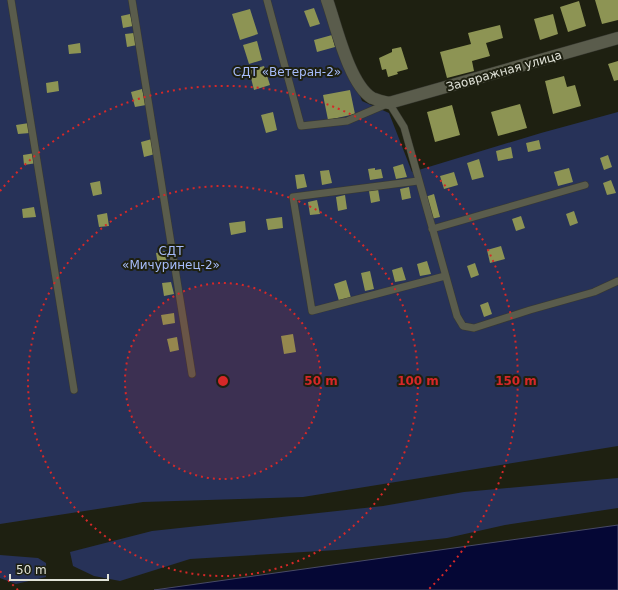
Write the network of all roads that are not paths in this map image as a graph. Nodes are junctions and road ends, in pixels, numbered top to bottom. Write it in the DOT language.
graph roads {
  1 [pos="11,0"];
  2 [pos="132,0"];
  3 [pos="267,0"];
  4 [pos="327,0"];
  5 [pos="618,38"];
  6 [pos="389,103"];
  7 [pos="418,180"];
  8 [pos="585,185"];
  9 [pos="432,229"];
  10 [pos="445,276"];
  11 [pos="618,281"];
  12 [pos="192,374"];
  13 [pos="74,390"];
  1 -- 13 [label="lane"];
  2 -- 12 [label="lane"];
  3 -- 6 [label="lane"];
  4 -- 6 [label="street"];
  5 -- 6 [label="street, Заовражная улица"];
  6 -- 7 [label="lane"];
  7 -- 9 [label="lane"];
  7 -- 10 [label="lane"];
  8 -- 9 [label="lane"];
  9 -- 10 [label="lane"];
  10 -- 11 [label="lane"];
}
